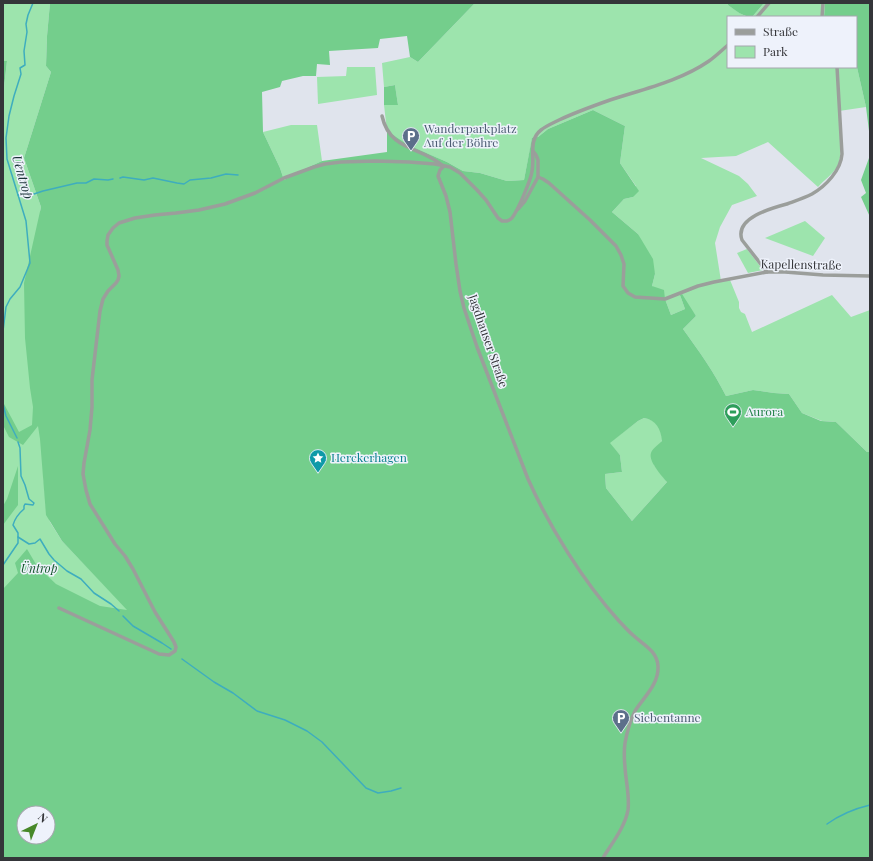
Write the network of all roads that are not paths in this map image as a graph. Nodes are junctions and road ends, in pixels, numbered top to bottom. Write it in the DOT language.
graph roads {
  1 [pos="769,3"];
  2 [pos="823,3"];
  3 [pos="758,16"];
  4 [pos="822,16"];
  5 [pos="727,46"];
  6 [pos="837,68"];
  7 [pos="382,116"];
  8 [pos="533,151"];
  9 [pos="444,166"];
  10 [pos="538,177"];
  11 [pos="517,209"];
  12 [pos="767,272"];
  13 [pos="870,276"];
  14 [pos="59,608"];
  15 [pos="603,858"];
  1 -- 3 [label="street"];
  2 -- 4 [label="street"];
  5 -- 8 [label="street"];
  6 -- 12 [label="street"];
  7 -- 9 [label="street"];
  8 -- 10 [label="street"];
  8 -- 11 [label="street"];
  9 -- 11 [label="street"];
  9 -- 14 [label="street"];
  9 -- 15 [label="street, Jagdhauser Straße"];
  10 -- 11 [label="street"];
  10 -- 12 [label="street, Kapellenstraße"];
  12 -- 13 [label="street, Kapellenstraße"];
}
